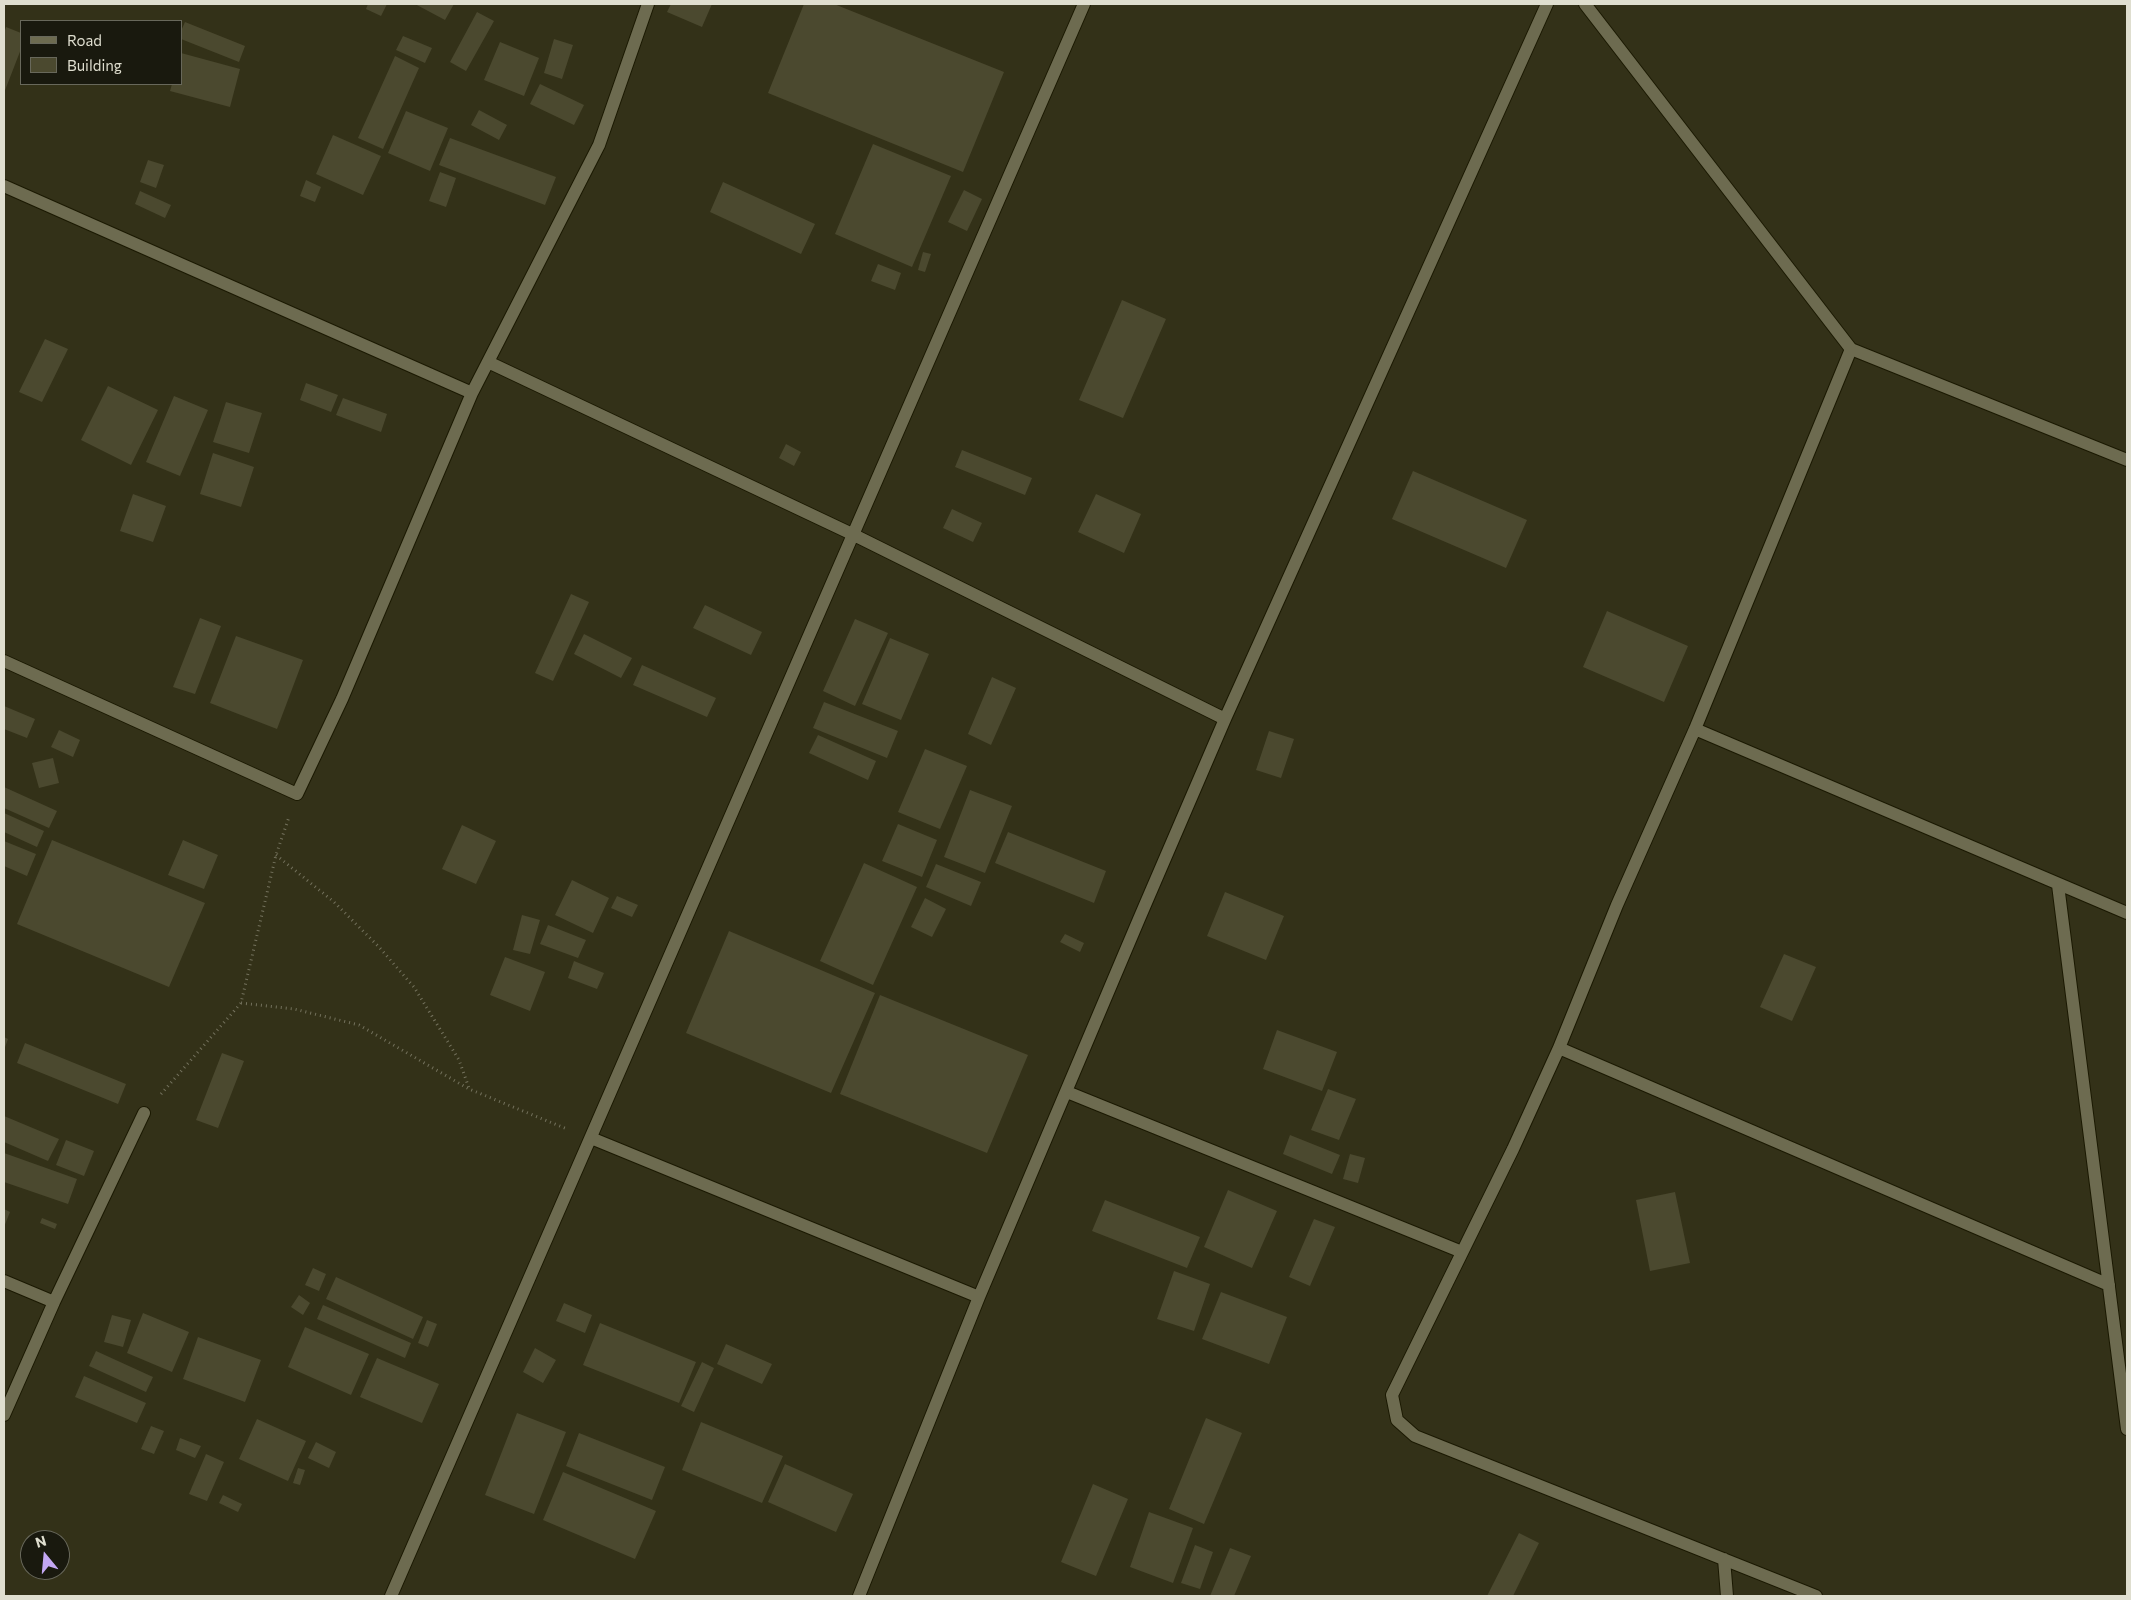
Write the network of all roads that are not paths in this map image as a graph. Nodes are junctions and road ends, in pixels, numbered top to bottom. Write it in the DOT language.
graph roads {
  1 [pos="648,4"];
  2 [pos="1084,4"];
  3 [pos="1547,4"];
  4 [pos="1585,4"];
  5 [pos="4,186"];
  6 [pos="1851,349"];
  7 [pos="488,362"];
  8 [pos="472,393"];
  9 [pos="2127,460"];
  10 [pos="852,534"];
  11 [pos="4,661"];
  12 [pos="1225,719"];
  13 [pos="1695,729"];
  14 [pos="2058,885"];
  15 [pos="2127,913"];
  16 [pos="1559,1048"];
  17 [pos="1067,1092"];
  18 [pos="144,1113"];
  19 [pos="591,1138"];
  20 [pos="1462,1252"];
  21 [pos="4,1281"];
  22 [pos="2109,1285"];
  23 [pos="979,1297"];
  24 [pos="54,1302"];
  25 [pos="4,1414"];
  26 [pos="2127,1429"];
  27 [pos="1724,1559"];
  28 [pos="391,1596"];
  29 [pos="859,1596"];
  30 [pos="1727,1596"];
  31 [pos="1816,1596"];
  1 -- 7 [label="street"];
  2 -- 10 [label="street"];
  3 -- 12 [label="street"];
  4 -- 6 [label="street"];
  5 -- 8 [label="street"];
  6 -- 9 [label="street"];
  6 -- 13 [label="street"];
  7 -- 8 [label="street"];
  7 -- 10 [label="street"];
  8 -- 11 [label="street"];
  10 -- 12 [label="street"];
  10 -- 19 [label="street"];
  12 -- 17 [label="street"];
  13 -- 14 [label="street"];
  13 -- 16 [label="street"];
  14 -- 15 [label="street"];
  14 -- 22 [label="street"];
  16 -- 20 [label="street"];
  16 -- 22 [label="street"];
  17 -- 20 [label="street"];
  17 -- 23 [label="street"];
  18 -- 24 [label="street"];
  19 -- 23 [label="street"];
  19 -- 28 [label="street"];
  20 -- 27 [label="street"];
  21 -- 24 [label="street"];
  22 -- 26 [label="street"];
  23 -- 29 [label="street"];
  24 -- 25 [label="street"];
  27 -- 30 [label="street"];
  27 -- 31 [label="street"];
}
